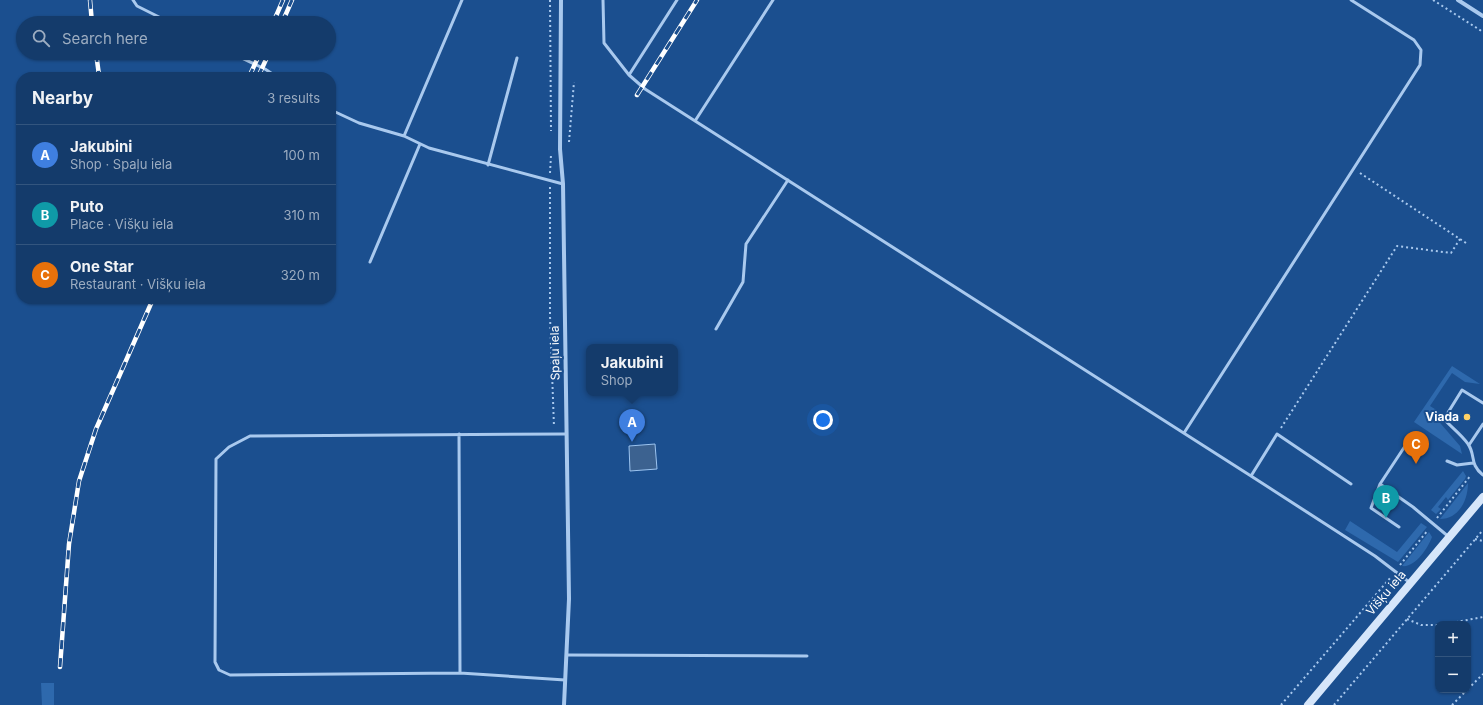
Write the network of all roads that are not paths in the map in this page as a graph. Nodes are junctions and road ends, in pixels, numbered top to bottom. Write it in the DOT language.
graph roads {
  1 [pos="133,0"];
  2 [pos="462,0"];
  3 [pos="561,0"];
  4 [pos="603,0"];
  5 [pos="677,0"];
  6 [pos="774,0"];
  7 [pos="1351,0"];
  8 [pos="1458,0"];
  9 [pos="156,16"];
  10 [pos="1483,16"];
  11 [pos="517,58"];
  12 [pos="247,60"];
  13 [pos="270,72"];
  14 [pos="629,75"];
  15 [pos="336,112"];
  16 [pos="695,121"];
  17 [pos="404,136"];
  18 [pos="420,144"];
  19 [pos="488,164"];
  20 [pos="788,180"];
  21 [pos="563,184"];
  22 [pos="370,262"];
  23 [pos="716,329"];
  24 [pos="1483,403"];
  25 [pos="1483,424"];
  26 [pos="1184,433"];
  27 [pos="459,434"];
  28 [pos="566,434"];
  29 [pos="1411,437"];
  30 [pos="1469,445"];
  31 [pos="1447,461"];
  32 [pos="1473,463"];
  33 [pos="1483,475"];
  34 [pos="1251,476"];
  35 [pos="1351,484"];
  36 [pos="1380,484"];
  37 [pos="1483,497"];
  38 [pos="1399,527"];
  39 [pos="1449,537"];
  40 [pos="1410,583"];
  41 [pos="567,655"];
  42 [pos="807,656"];
  43 [pos="460,673"];
  44 [pos="565,680"];
  45 [pos="564,705"];
  46 [pos="1308,705"];
  1 -- 9 [label="lane"];
  2 -- 17 [label="lane"];
  3 -- 21 [label="street, Spaļu iela"];
  4 -- 14 [label="lane"];
  5 -- 14 [label="lane"];
  6 -- 16 [label="lane"];
  7 -- 26 [label="lane"];
  8 -- 10 [label="street"];
  11 -- 19 [label="lane"];
  12 -- 13 [label="lane"];
  14 -- 16 [label="lane"];
  15 -- 17 [label="lane"];
  16 -- 20 [label="lane"];
  17 -- 18 [label="lane"];
  18 -- 19 [label="lane"];
  18 -- 22 [label="lane"];
  19 -- 21 [label="lane"];
  20 -- 23 [label="lane"];
  20 -- 26 [label="lane"];
  21 -- 28 [label="street, Spaļu iela"];
  24 -- 30 [label="lane"];
  25 -- 30 [label="lane"];
  26 -- 34 [label="lane"];
  27 -- 28 [label="lane"];
  27 -- 43 [label="lane"];
  27 -- 43 [label="lane"];
  28 -- 41 [label="street, Spaļu iela"];
  29 -- 36 [label="lane"];
  30 -- 32 [label="lane"];
  31 -- 32 [label="lane"];
  32 -- 33 [label="lane"];
  34 -- 35 [label="lane"];
  34 -- 40 [label="lane"];
  36 -- 38 [label="lane"];
  36 -- 39 [label="lane"];
  37 -- 39 [label="street, Višķu iela"];
  39 -- 40 [label="street, Višķu iela"];
  40 -- 46 [label="street, Višķu iela"];
  41 -- 42 [label="lane"];
  41 -- 44 [label="street, Spaļu iela"];
  43 -- 44 [label="lane"];
  44 -- 45 [label="street, Spaļu iela"];
}
